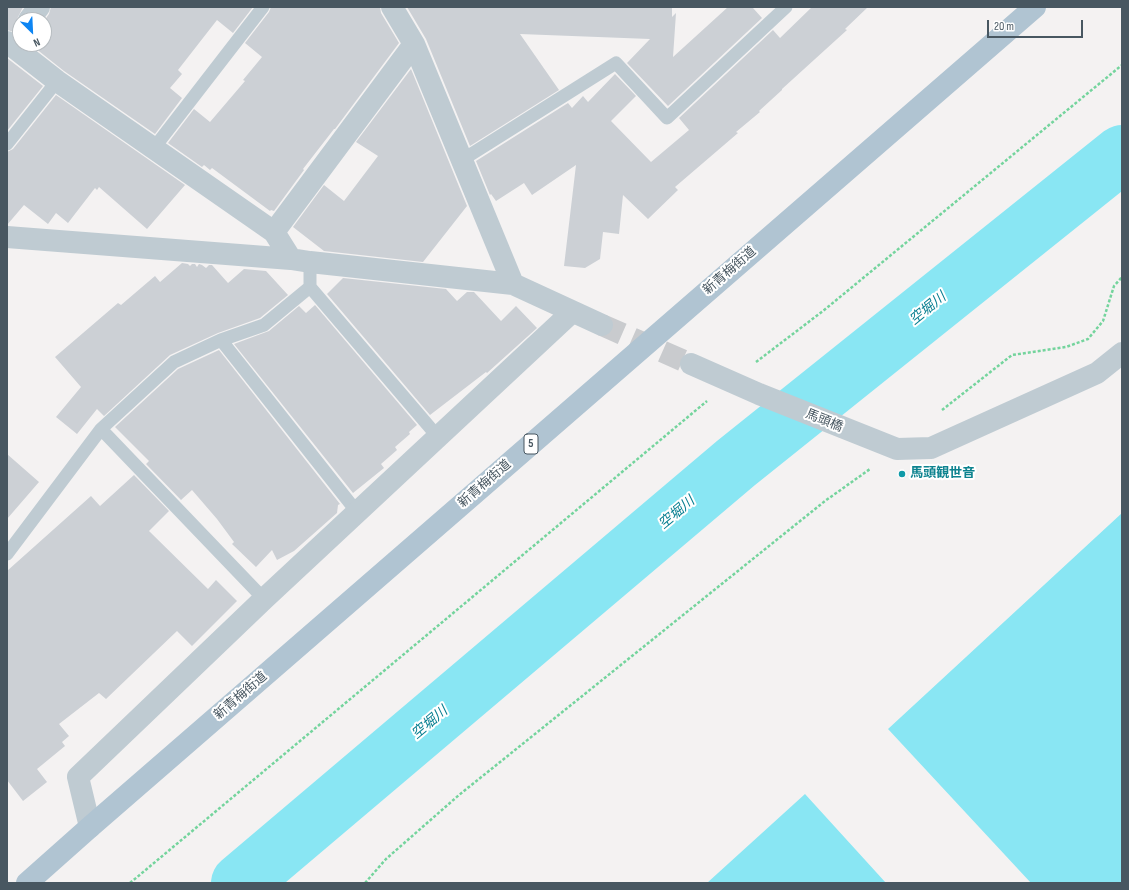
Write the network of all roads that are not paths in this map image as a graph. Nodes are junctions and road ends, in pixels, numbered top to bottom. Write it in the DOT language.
graph roads {
  1 [pos="263,7"];
  2 [pos="392,7"];
  3 [pos="786,7"];
  4 [pos="1035,7"];
  5 [pos="414,44"];
  6 [pos="26,52"];
  7 [pos="57,81"];
  8 [pos="7,144"];
  9 [pos="154,148"];
  10 [pos="462,160"];
  11 [pos="274,232"];
  12 [pos="7,237"];
  13 [pos="301,260"];
  14 [pos="513,284"];
  15 [pos="310,287"];
  16 [pos="572,312"];
  17 [pos="602,325"];
  18 [pos="221,340"];
  19 [pos="1122,353"];
  20 [pos="692,364"];
  21 [pos="101,430"];
  22 [pos="438,437"];
  23 [pos="357,512"];
  24 [pos="7,554"];
  25 [pos="264,599"];
  26 [pos="90,827"];
  27 [pos="28,883"];
  1 -- 9 [label="lane"];
  2 -- 5 [label="street"];
  3 -- 10 [label="lane"];
  4 -- 26 [label="main road, 新青梅街道 / 5"];
  5 -- 10 [label="street"];
  5 -- 11 [label="street"];
  6 -- 7 [label="street"];
  7 -- 8 [label="lane"];
  7 -- 9 [label="street"];
  9 -- 11 [label="street"];
  10 -- 14 [label="street"];
  11 -- 13 [label="street"];
  12 -- 13 [label="street"];
  13 -- 14 [label="street"];
  13 -- 15 [label="lane"];
  14 -- 16 [label="street"];
  15 -- 18 [label="lane"];
  15 -- 22 [label="lane"];
  16 -- 17 [label="street"];
  16 -- 22 [label="street"];
  18 -- 21 [label="lane"];
  18 -- 23 [label="lane"];
  19 -- 20 [label="street, 馬頭橋"];
  21 -- 24 [label="lane"];
  21 -- 25 [label="lane"];
  22 -- 23 [label="street"];
  23 -- 25 [label="street"];
  25 -- 26 [label="street"];
  26 -- 27 [label="main road, 新青梅街道 / 5"];
}
